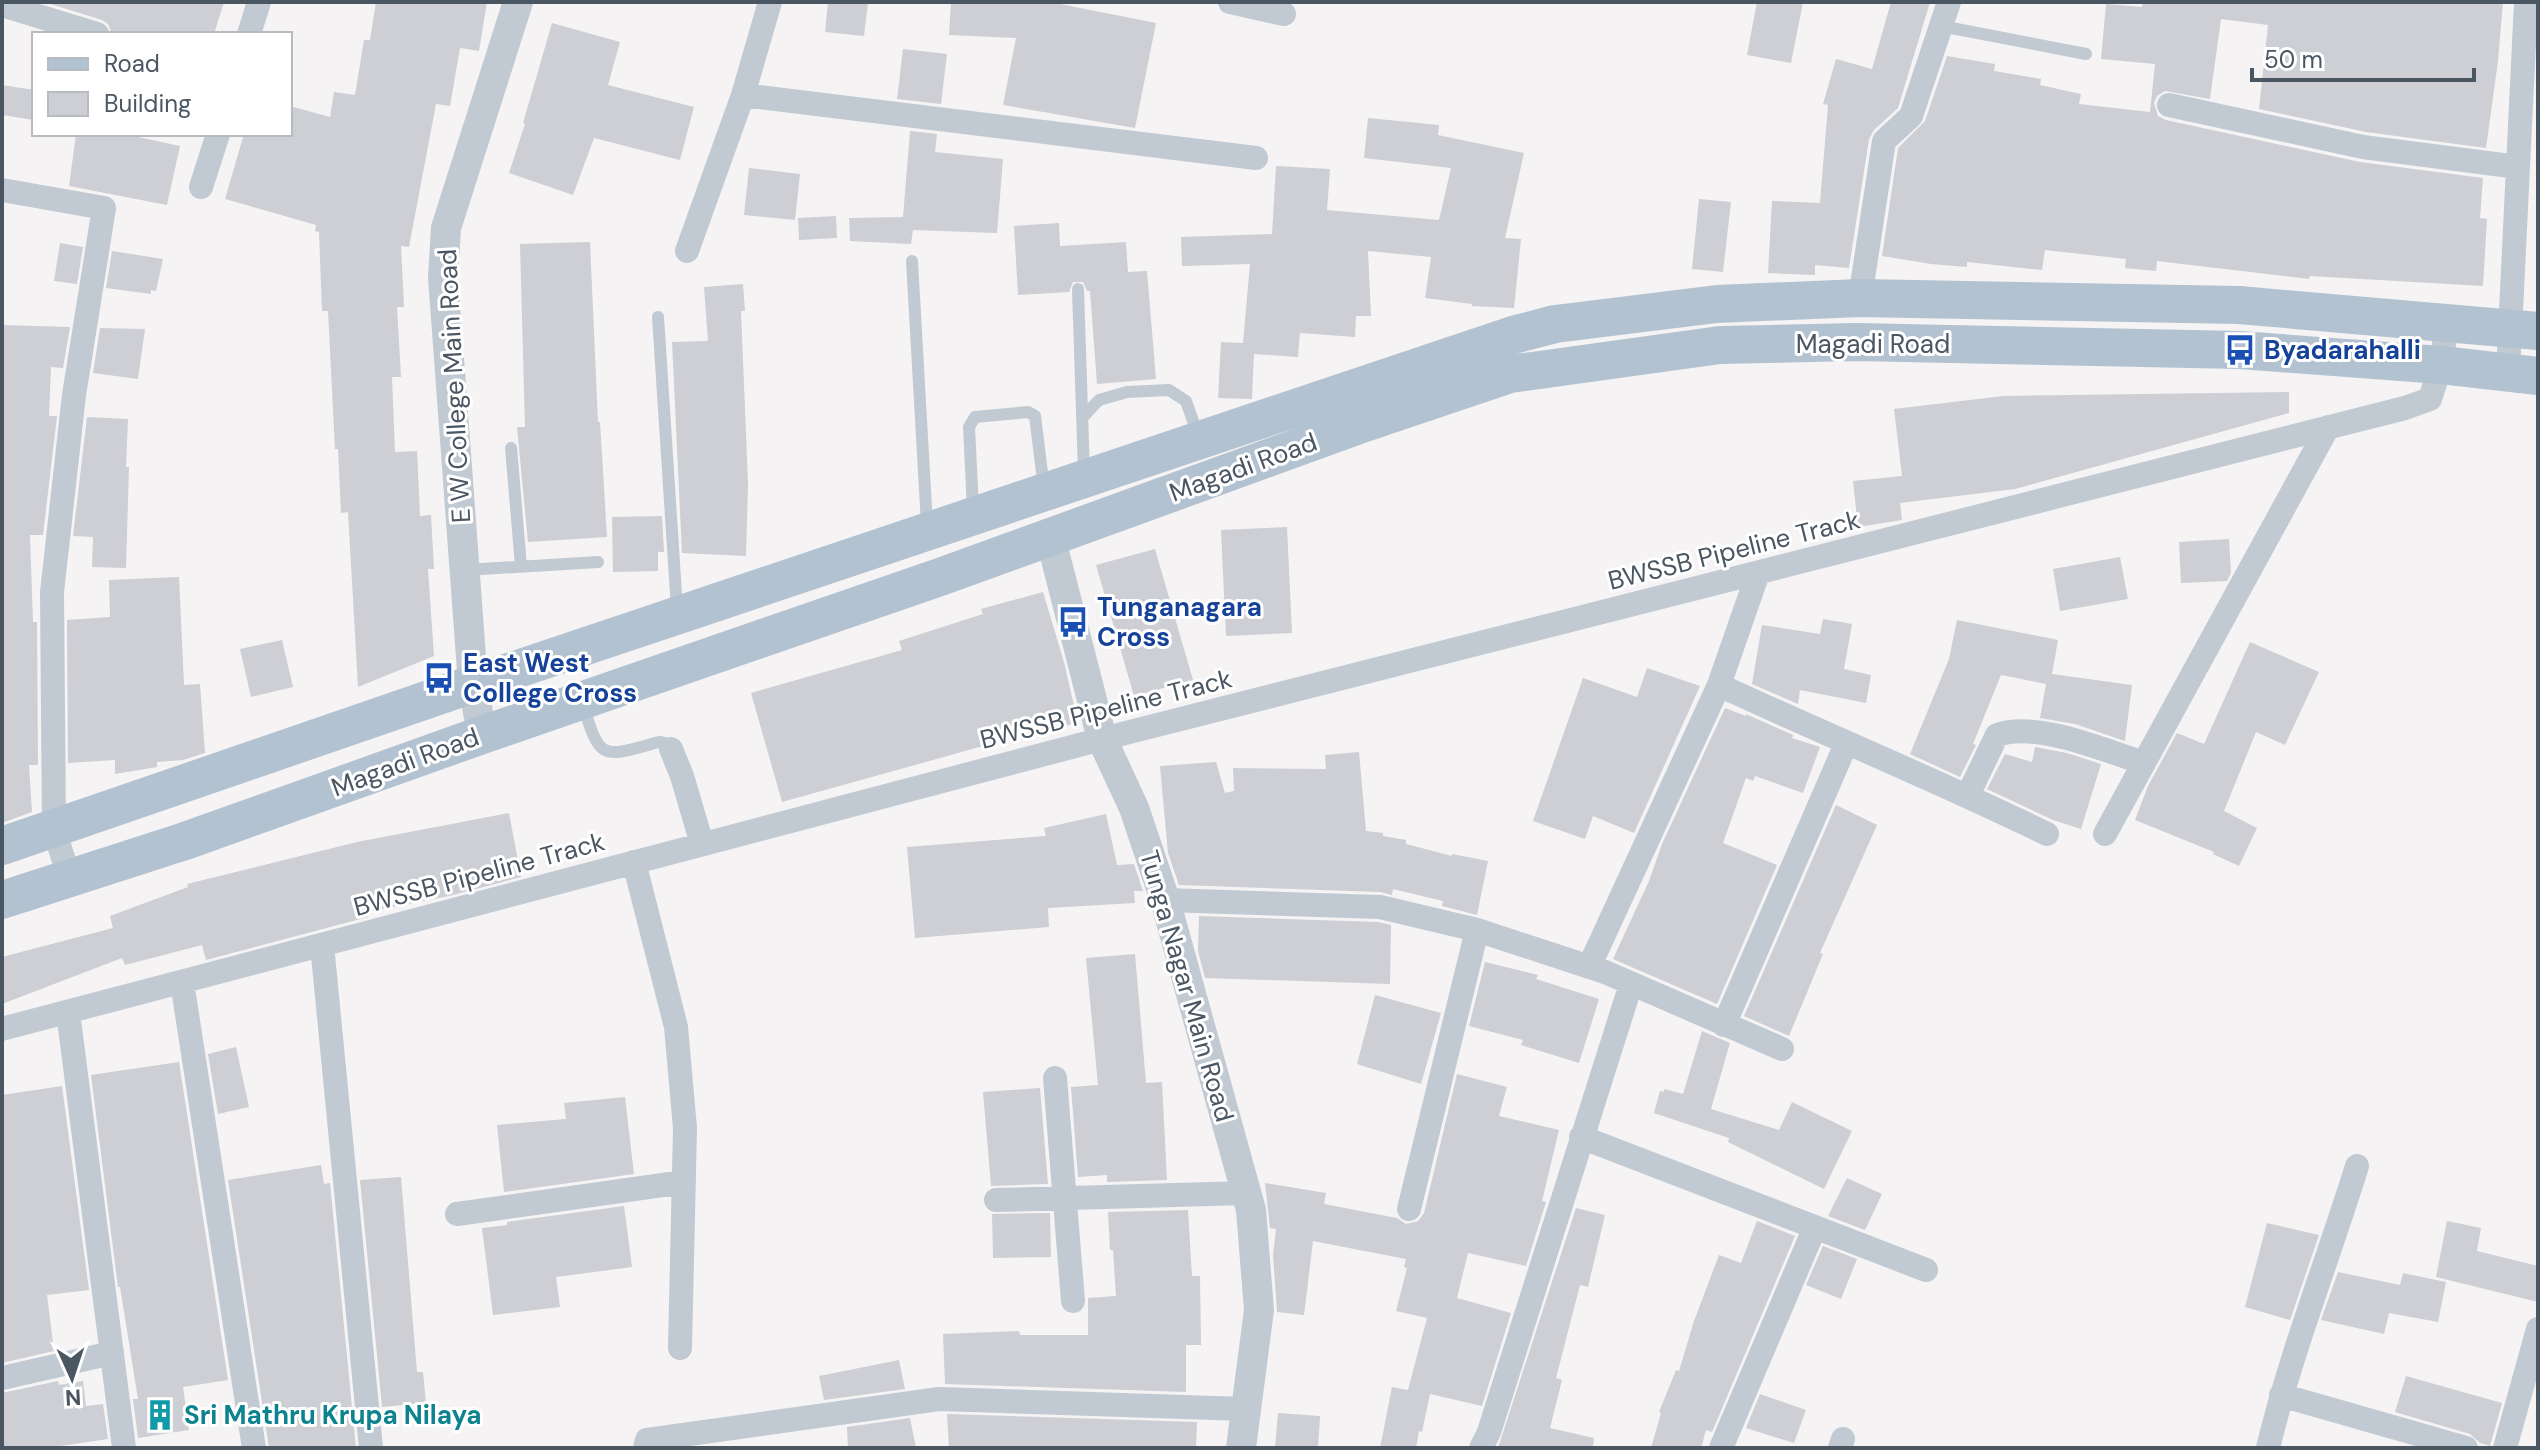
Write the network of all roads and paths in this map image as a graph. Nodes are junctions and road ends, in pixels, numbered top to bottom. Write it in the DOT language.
graph roads {
  1 [pos="259,2"];
  2 [pos="518,2"];
  3 [pos="770,2"];
  4 [pos="1230,2"];
  5 [pos="1949,2"];
  6 [pos="2526,2"];
  7 [pos="2,5"];
  8 [pos="1284,14"];
  9 [pos="1941,26"];
  10 [pos="90,32"];
  11 [pos="250,32"];
  12 [pos="2086,54"];
  13 [pos="743,95"];
  14 [pos="2169,105"];
  15 [pos="217,136"];
  16 [pos="1256,158"];
  17 [pos="2518,167"];
  18 [pos="201,187"];
  19 [pos="2,190"];
  20 [pos="687,251"];
  21 [pos="912,261"];
  22 [pos="1078,289"];
  23 [pos="1860,298"];
  24 [pos="658,317"];
  25 [pos="2447,323"];
  26 [pos="2524,330"];
  27 [pos="2441,365"];
  28 [pos="2523,374"];
  29 [pos="1082,418"];
  30 [pos="2328,427"];
  31 [pos="1201,441"];
  32 [pos="511,448"];
  33 [pos="1084,480"];
  34 [pos="1045,493"];
  35 [pos="973,517"];
  36 [pos="928,532"];
  37 [pos="1050,536"];
  38 [pos="598,562"];
  39 [pos="521,566"];
  40 [pos="465,570"];
  41 [pos="1758,573"];
  42 [pos="677,616"];
  43 [pos="473,684"];
  44 [pos="1719,685"];
  45 [pos="582,700"];
  46 [pos="482,735"];
  47 [pos="1102,739"];
  48 [pos="1846,744"];
  49 [pos="671,749"];
  50 [pos="2144,763"];
  51 [pos="1968,795"];
  52 [pos="54,830"];
  53 [pos="2047,834"];
  54 [pos="2105,834"];
  55 [pos="702,844"];
  56 [pos="2,846"];
  57 [pos="634,862"];
  58 [pos="70,879"];
  59 [pos="2,900"];
  60 [pos="1165,900"];
  61 [pos="1477,930"];
  62 [pos="322,945"];
  63 [pos="1589,967"];
  64 [pos="182,982"];
  65 [pos="1631,984"];
  66 [pos="68,1012"];
  67 [pos="1724,1025"];
  68 [pos="2,1029"];
  69 [pos="1782,1049"];
  70 [pos="1055,1078"];
  71 [pos="1581,1137"];
  72 [pos="2357,1166"];
  73 [pos="684,1182"];
  74 [pos="1246,1193"];
  75 [pos="1065,1198"];
  76 [pos="996,1200"];
  77 [pos="1409,1209"];
  78 [pos="457,1214"];
  79 [pos="1815,1227"];
  80 [pos="1926,1270"];
  81 [pos="1073,1301"];
  82 [pos="2538,1329"];
  83 [pos="680,1348"];
  84 [pos="112,1353"];
  85 [pos="2,1378"];
  86 [pos="2281,1395"];
  87 [pos="1245,1409"];
  88 [pos="124,1448"];
  89 [pos="254,1448"];
  90 [pos="371,1448"];
  91 [pos="645,1448"];
  92 [pos="1241,1448"];
  93 [pos="1481,1448"];
  94 [pos="1721,1448"];
  95 [pos="2268,1448"];
  96 [pos="2466,1448"];
  97 [pos="2505,1448"];
  1 -- 11 [label="street"];
  2 -- 40 [label="street, E W College Main Road"];
  3 -- 13 [label="street"];
  4 -- 8 [label="street"];
  5 -- 9 [label="street"];
  6 -- 17 [label="street"];
  7 -- 10 [label="street"];
  9 -- 12 [label="lane"];
  9 -- 23 [label="street"];
  13 -- 16 [label="street"];
  13 -- 20 [label="street"];
  14 -- 17 [label="street"];
  15 -- 18 [label="street"];
  17 -- 26 [label="street"];
  19 -- 52 [label="street"];
  21 -- 36 [label="lane"];
  22 -- 29 [label="lane"];
  23 -- 25 [label="main road, Magadi Road"];
  23 -- 31 [label="main road, Magadi Road"];
  24 -- 42 [label="lane"];
  25 -- 26 [label="main road, Magadi Road"];
  25 -- 27 [label="street, BWSSB Pipeline Track"];
  26 -- 28 [label="street"];
  27 -- 28 [label="main road, Magadi Road"];
  27 -- 30 [label="street, BWSSB Pipeline Track"];
  27 -- 37 [label="main road, Magadi Road"];
  29 -- 31 [label="lane"];
  29 -- 33 [label="lane"];
  30 -- 41 [label="street, BWSSB Pipeline Track"];
  30 -- 50 [label="street"];
  31 -- 33 [label="main road, Magadi Road"];
  32 -- 39 [label="lane"];
  33 -- 34 [label="main road, Magadi Road"];
  34 -- 35 [label="main road, Magadi Road"];
  34 -- 35 [label="lane"];
  34 -- 37 [label="street"];
  35 -- 36 [label="main road, Magadi Road"];
  36 -- 42 [label="main road, Magadi Road"];
  37 -- 45 [label="main road, Magadi Road"];
  37 -- 47 [label="street, Tunga Nagar Main Road"];
  38 -- 39 [label="lane"];
  39 -- 40 [label="lane"];
  40 -- 43 [label="street, E W College Main Road"];
  41 -- 44 [label="street"];
  41 -- 47 [label="street, BWSSB Pipeline Track"];
  42 -- 43 [label="main road, Magadi Road"];
  43 -- 46 [label="street, E W College Main Road"];
  43 -- 52 [label="main road, Magadi Road"];
  44 -- 48 [label="street"];
  44 -- 63 [label="street"];
  45 -- 46 [label="main road, Magadi Road"];
  45 -- 49 [label="lane"];
  46 -- 58 [label="main road, Magadi Road"];
  47 -- 55 [label="street, BWSSB Pipeline Track"];
  47 -- 60 [label="street, Tunga Nagar Main Road"];
  48 -- 51 [label="street"];
  48 -- 67 [label="street"];
  49 -- 55 [label="street"];
  50 -- 51 [label="street"];
  50 -- 54 [label="street"];
  51 -- 53 [label="street"];
  52 -- 56 [label="main road, Magadi Road"];
  52 -- 58 [label="street"];
  55 -- 57 [label="street, BWSSB Pipeline Track"];
  57 -- 62 [label="street, BWSSB Pipeline Track"];
  57 -- 73 [label="street"];
  58 -- 59 [label="main road, Magadi Road"];
  60 -- 61 [label="street"];
  60 -- 74 [label="street, Tunga Nagar Main Road"];
  61 -- 63 [label="street"];
  61 -- 77 [label="street"];
  62 -- 64 [label="street, BWSSB Pipeline Track"];
  62 -- 90 [label="street"];
  63 -- 65 [label="street"];
  64 -- 66 [label="street, BWSSB Pipeline Track"];
  64 -- 89 [label="street"];
  65 -- 67 [label="street"];
  65 -- 71 [label="street"];
  66 -- 68 [label="street, BWSSB Pipeline Track"];
  66 -- 84 [label="street"];
  67 -- 69 [label="street"];
  70 -- 75 [label="street"];
  71 -- 79 [label="street"];
  71 -- 93 [label="street"];
  72 -- 86 [label="street"];
  73 -- 78 [label="street"];
  73 -- 83 [label="street"];
  74 -- 75 [label="street"];
  74 -- 87 [label="street, Tunga Nagar Main Road"];
  75 -- 76 [label="street"];
  75 -- 81 [label="street"];
  79 -- 80 [label="street"];
  79 -- 94 [label="street"];
  82 -- 97 [label="street"];
  84 -- 85 [label="street"];
  84 -- 88 [label="street"];
  86 -- 95 [label="street"];
  86 -- 96 [label="street"];
  87 -- 91 [label="street"];
  87 -- 92 [label="street, Tunga Nagar Main Road"];
}
